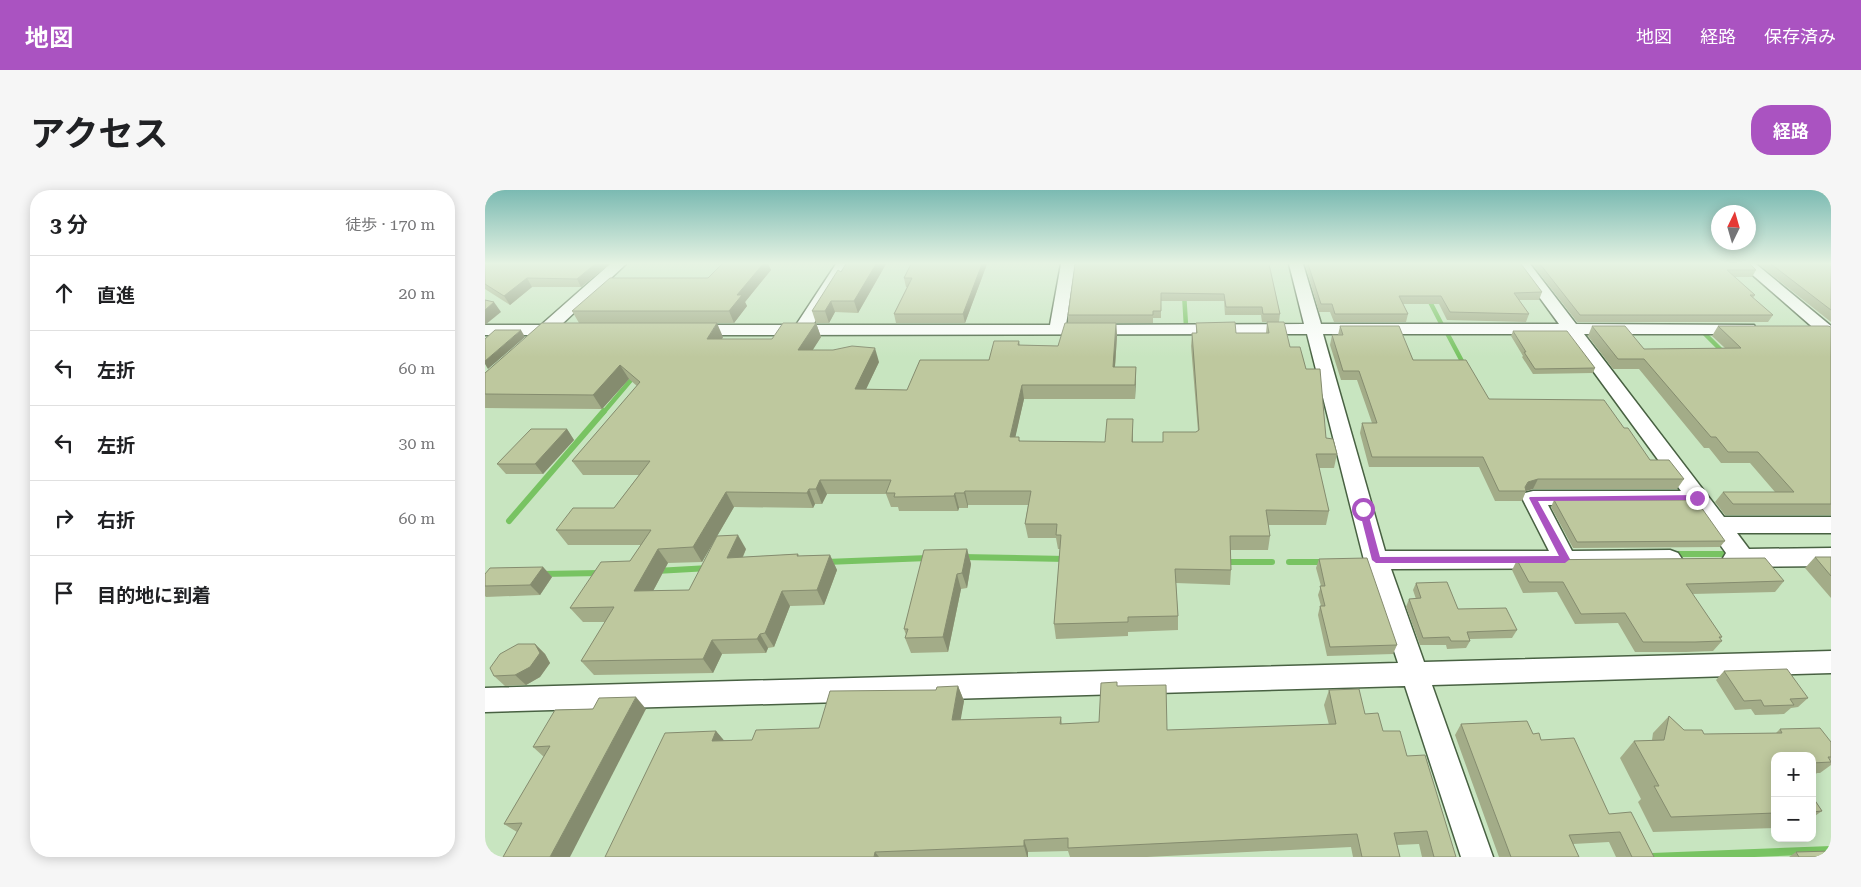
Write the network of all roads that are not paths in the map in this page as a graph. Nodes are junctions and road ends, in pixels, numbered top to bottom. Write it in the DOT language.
graph roads {
  1 [pos="585,295"];
  2 [pos="823,295"];
  3 [pos="1063,295"];
  4 [pos="1305,295"];
  5 [pos="1545,295"];
  6 [pos="1786,295"];
  7 [pos="1315,329"];
  8 [pos="1570,329"];
  9 [pos="1766,329"];
  10 [pos="1796,329"];
  11 [pos="485,330"];
  12 [pos="546,330"];
  13 [pos="585,330"];
  14 [pos="673,330"];
  15 [pos="801,330"];
  16 [pos="1057,330"];
  17 [pos="1829,330"];
  18 [pos="524,350"];
  19 [pos="1697,498"];
  20 [pos="1717,525"];
  21 [pos="1831,525"];
  22 [pos="1831,557"];
  23 [pos="1743,558"];
  24 [pos="1565,559"];
  25 [pos="1376,560"];
  26 [pos="1831,662"];
  27 [pos="1415,672"];
  28 [pos="485,700"];
  29 [pos="1477,857"];
  1 -- 12 [label="street"];
  2 -- 15 [label="street"];
  3 -- 16 [label="street"];
  4 -- 7 [label="street"];
  5 -- 8 [label="street"];
  6 -- 17 [label="street"];
  7 -- 8 [label="street"];
  7 -- 16 [label="street"];
  7 -- 25 [label="street"];
  8 -- 9 [label="street"];
  8 -- 19 [label="street"];
  10 -- 17 [label="street"];
  11 -- 12 [label="street"];
  12 -- 13 [label="street"];
  12 -- 18 [label="street"];
  14 -- 15 [label="street"];
  15 -- 16 [label="street"];
  19 -- 20 [label="street"];
  19 -- 24 [label="street"];
  20 -- 21 [label="street"];
  20 -- 23 [label="street"];
  22 -- 23 [label="street"];
  23 -- 24 [label="street"];
  24 -- 25 [label="street"];
  25 -- 27 [label="street"];
  26 -- 27 [label="street"];
  27 -- 28 [label="street"];
  27 -- 29 [label="street"];
}
